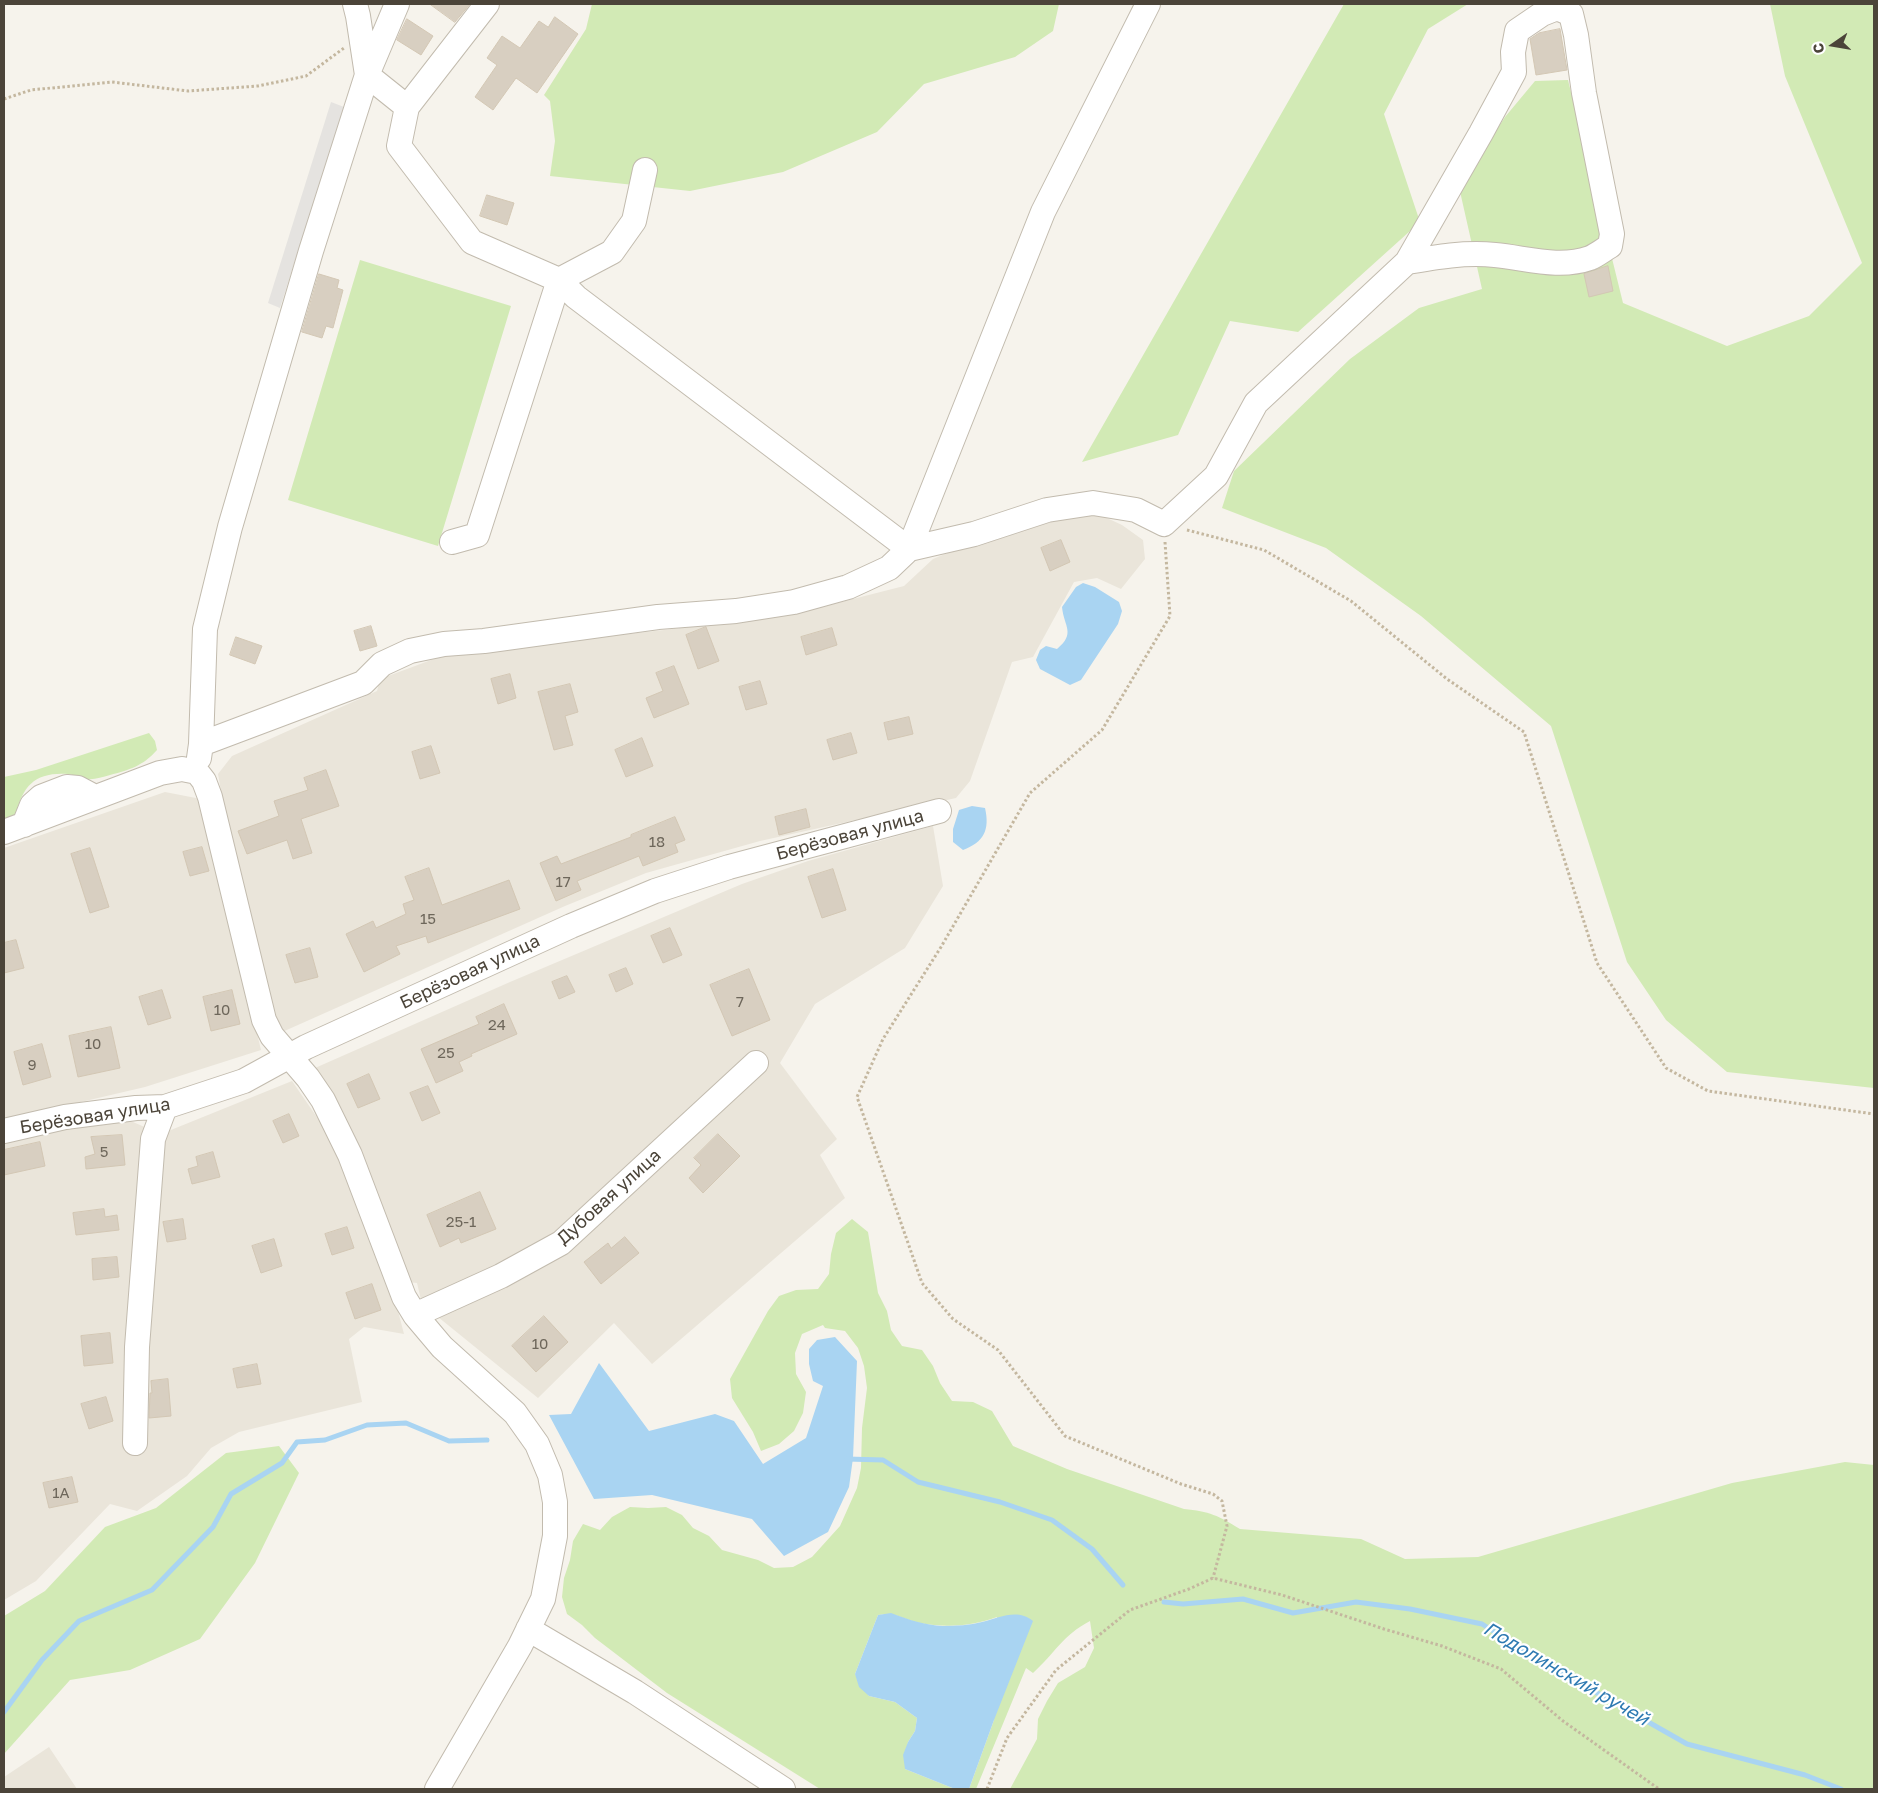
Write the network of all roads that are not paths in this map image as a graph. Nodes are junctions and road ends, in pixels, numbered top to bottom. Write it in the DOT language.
graph roads {
  1 [pos="397,4"];
  2 [pos="487,4"];
  3 [pos="1148,4"];
  4 [pos="357,10"];
  5 [pos="367,75"];
  6 [pos="407,107"];
  7 [pos="645,170"];
  8 [pos="1407,262"];
  9 [pos="559,280"];
  10 [pos="452,542"];
  11 [pos="909,549"];
  12 [pos="202,744"];
  13 [pos="197,772"];
  14 [pos="939,811"];
  15 [pos="14,828"];
  16 [pos="288,1055"];
  17 [pos="756,1063"];
  18 [pos="165,1107"];
  19 [pos="4,1131"];
  20 [pos="415,1315"];
  21 [pos="135,1443"];
  22 [pos="528,1630"];
  23 [pos="437,1789"];
  24 [pos="783,1789"];
  1 -- 5 [label="street"];
  2 -- 6 [label="street"];
  3 -- 11 [label="street"];
  4 -- 5 [label="street"];
  5 -- 6 [label="street"];
  5 -- 12 [label="street"];
  6 -- 9 [label="street"];
  7 -- 9 [label="street"];
  8 -- 8 [label="street"];
  8 -- 11 [label="street"];
  9 -- 10 [label="street"];
  9 -- 11 [label="street"];
  11 -- 12 [label="street"];
  12 -- 13 [label="street"];
  13 -- 15 [label="street"];
  13 -- 16 [label="street"];
  14 -- 16 [label="street, Берёзовая улица"];
  16 -- 18 [label="street, Берёзовая улица"];
  16 -- 20 [label="street"];
  17 -- 20 [label="street, Дубовая улица"];
  18 -- 19 [label="street, Берёзовая улица"];
  18 -- 21 [label="street"];
  20 -- 22 [label="street"];
  22 -- 23 [label="street"];
  22 -- 24 [label="street"];
}
